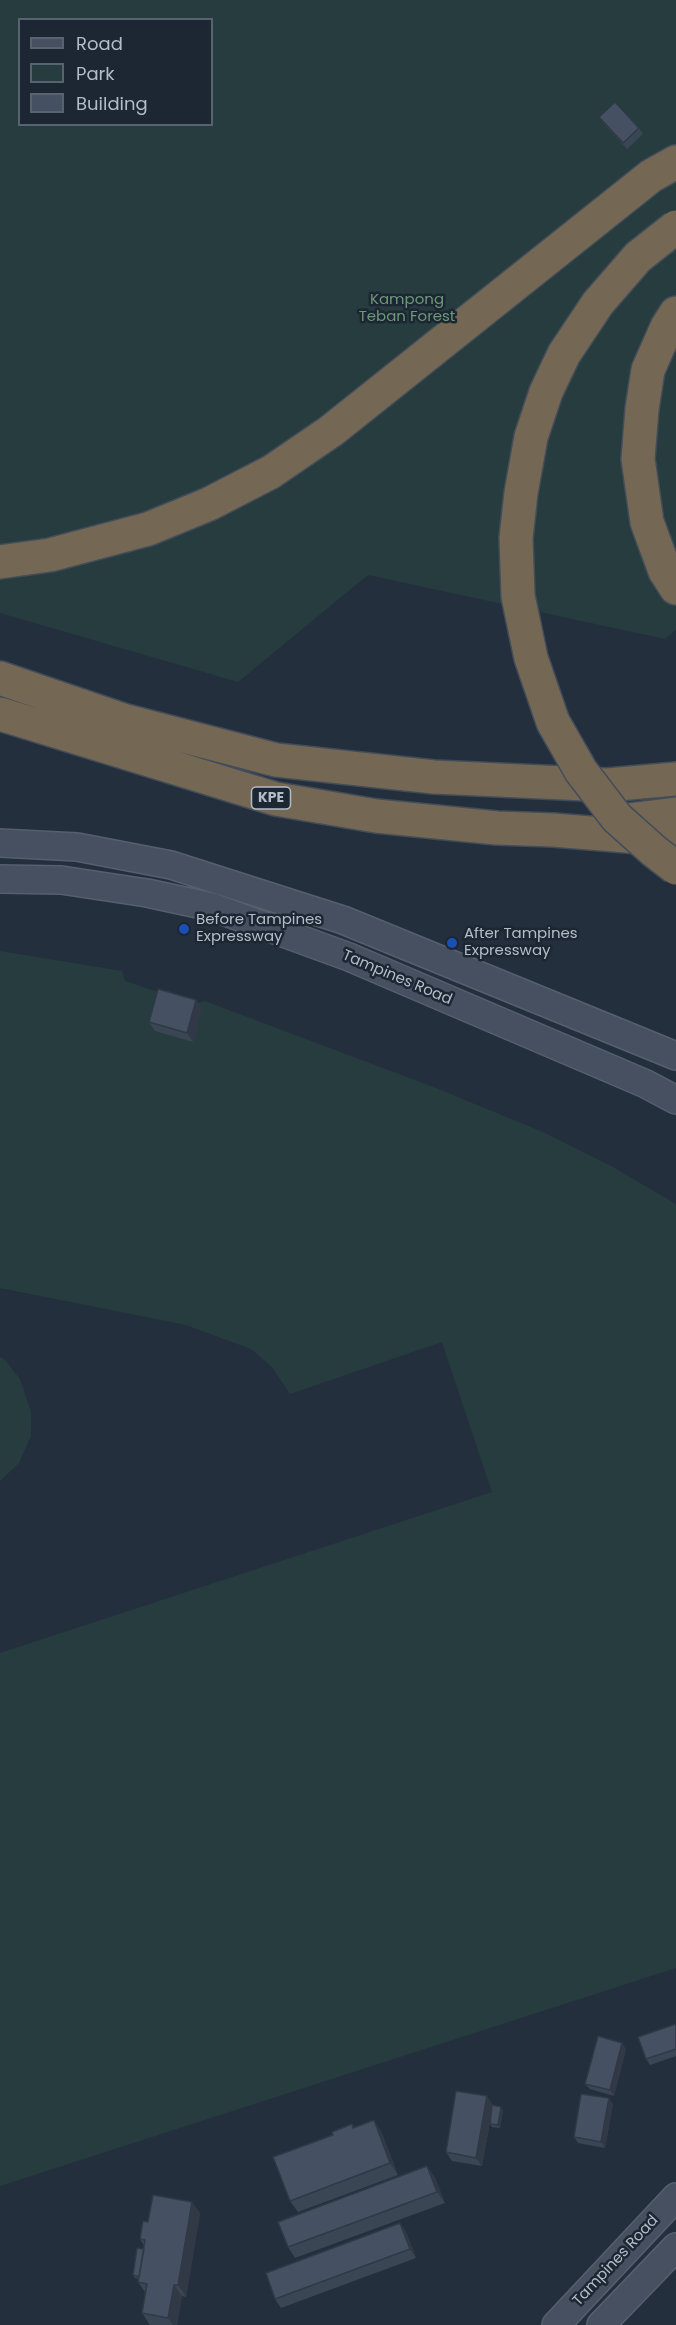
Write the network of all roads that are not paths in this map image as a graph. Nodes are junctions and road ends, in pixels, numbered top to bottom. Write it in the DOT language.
graph roads {
  1 [pos="676,162"];
  2 [pos="676,188"];
  3 [pos="605,212"];
  4 [pos="676,227"];
  5 [pos="676,313"];
  6 [pos="0,562"];
  7 [pos="676,588"];
  8 [pos="0,678"];
  9 [pos="0,714"];
  10 [pos="676,779"];
  11 [pos="676,814"];
  12 [pos="553,830"];
  13 [pos="676,840"];
  14 [pos="0,843"];
  15 [pos="676,868"];
  16 [pos="0,879"];
  17 [pos="676,1056"];
  18 [pos="676,1100"];
  19 [pos="676,2196"];
  20 [pos="676,2247"];
  21 [pos="556,2325"];
  22 [pos="601,2325"];
  1 -- 3 [label="highway"];
  2 -- 3 [label="highway"];
  3 -- 6 [label="highway"];
  4 -- 15 [label="highway, bridge"];
  5 -- 7 [label="highway"];
  8 -- 10 [label="highway"];
  9 -- 12 [label="highway, KPE"];
  11 -- 12 [label="highway"];
  12 -- 13 [label="highway"];
  14 -- 17 [label="main road"];
  16 -- 18 [label="main road, Tampines Road"];
  19 -- 21 [label="main road, Tampines Road"];
  20 -- 22 [label="main road"];
}
